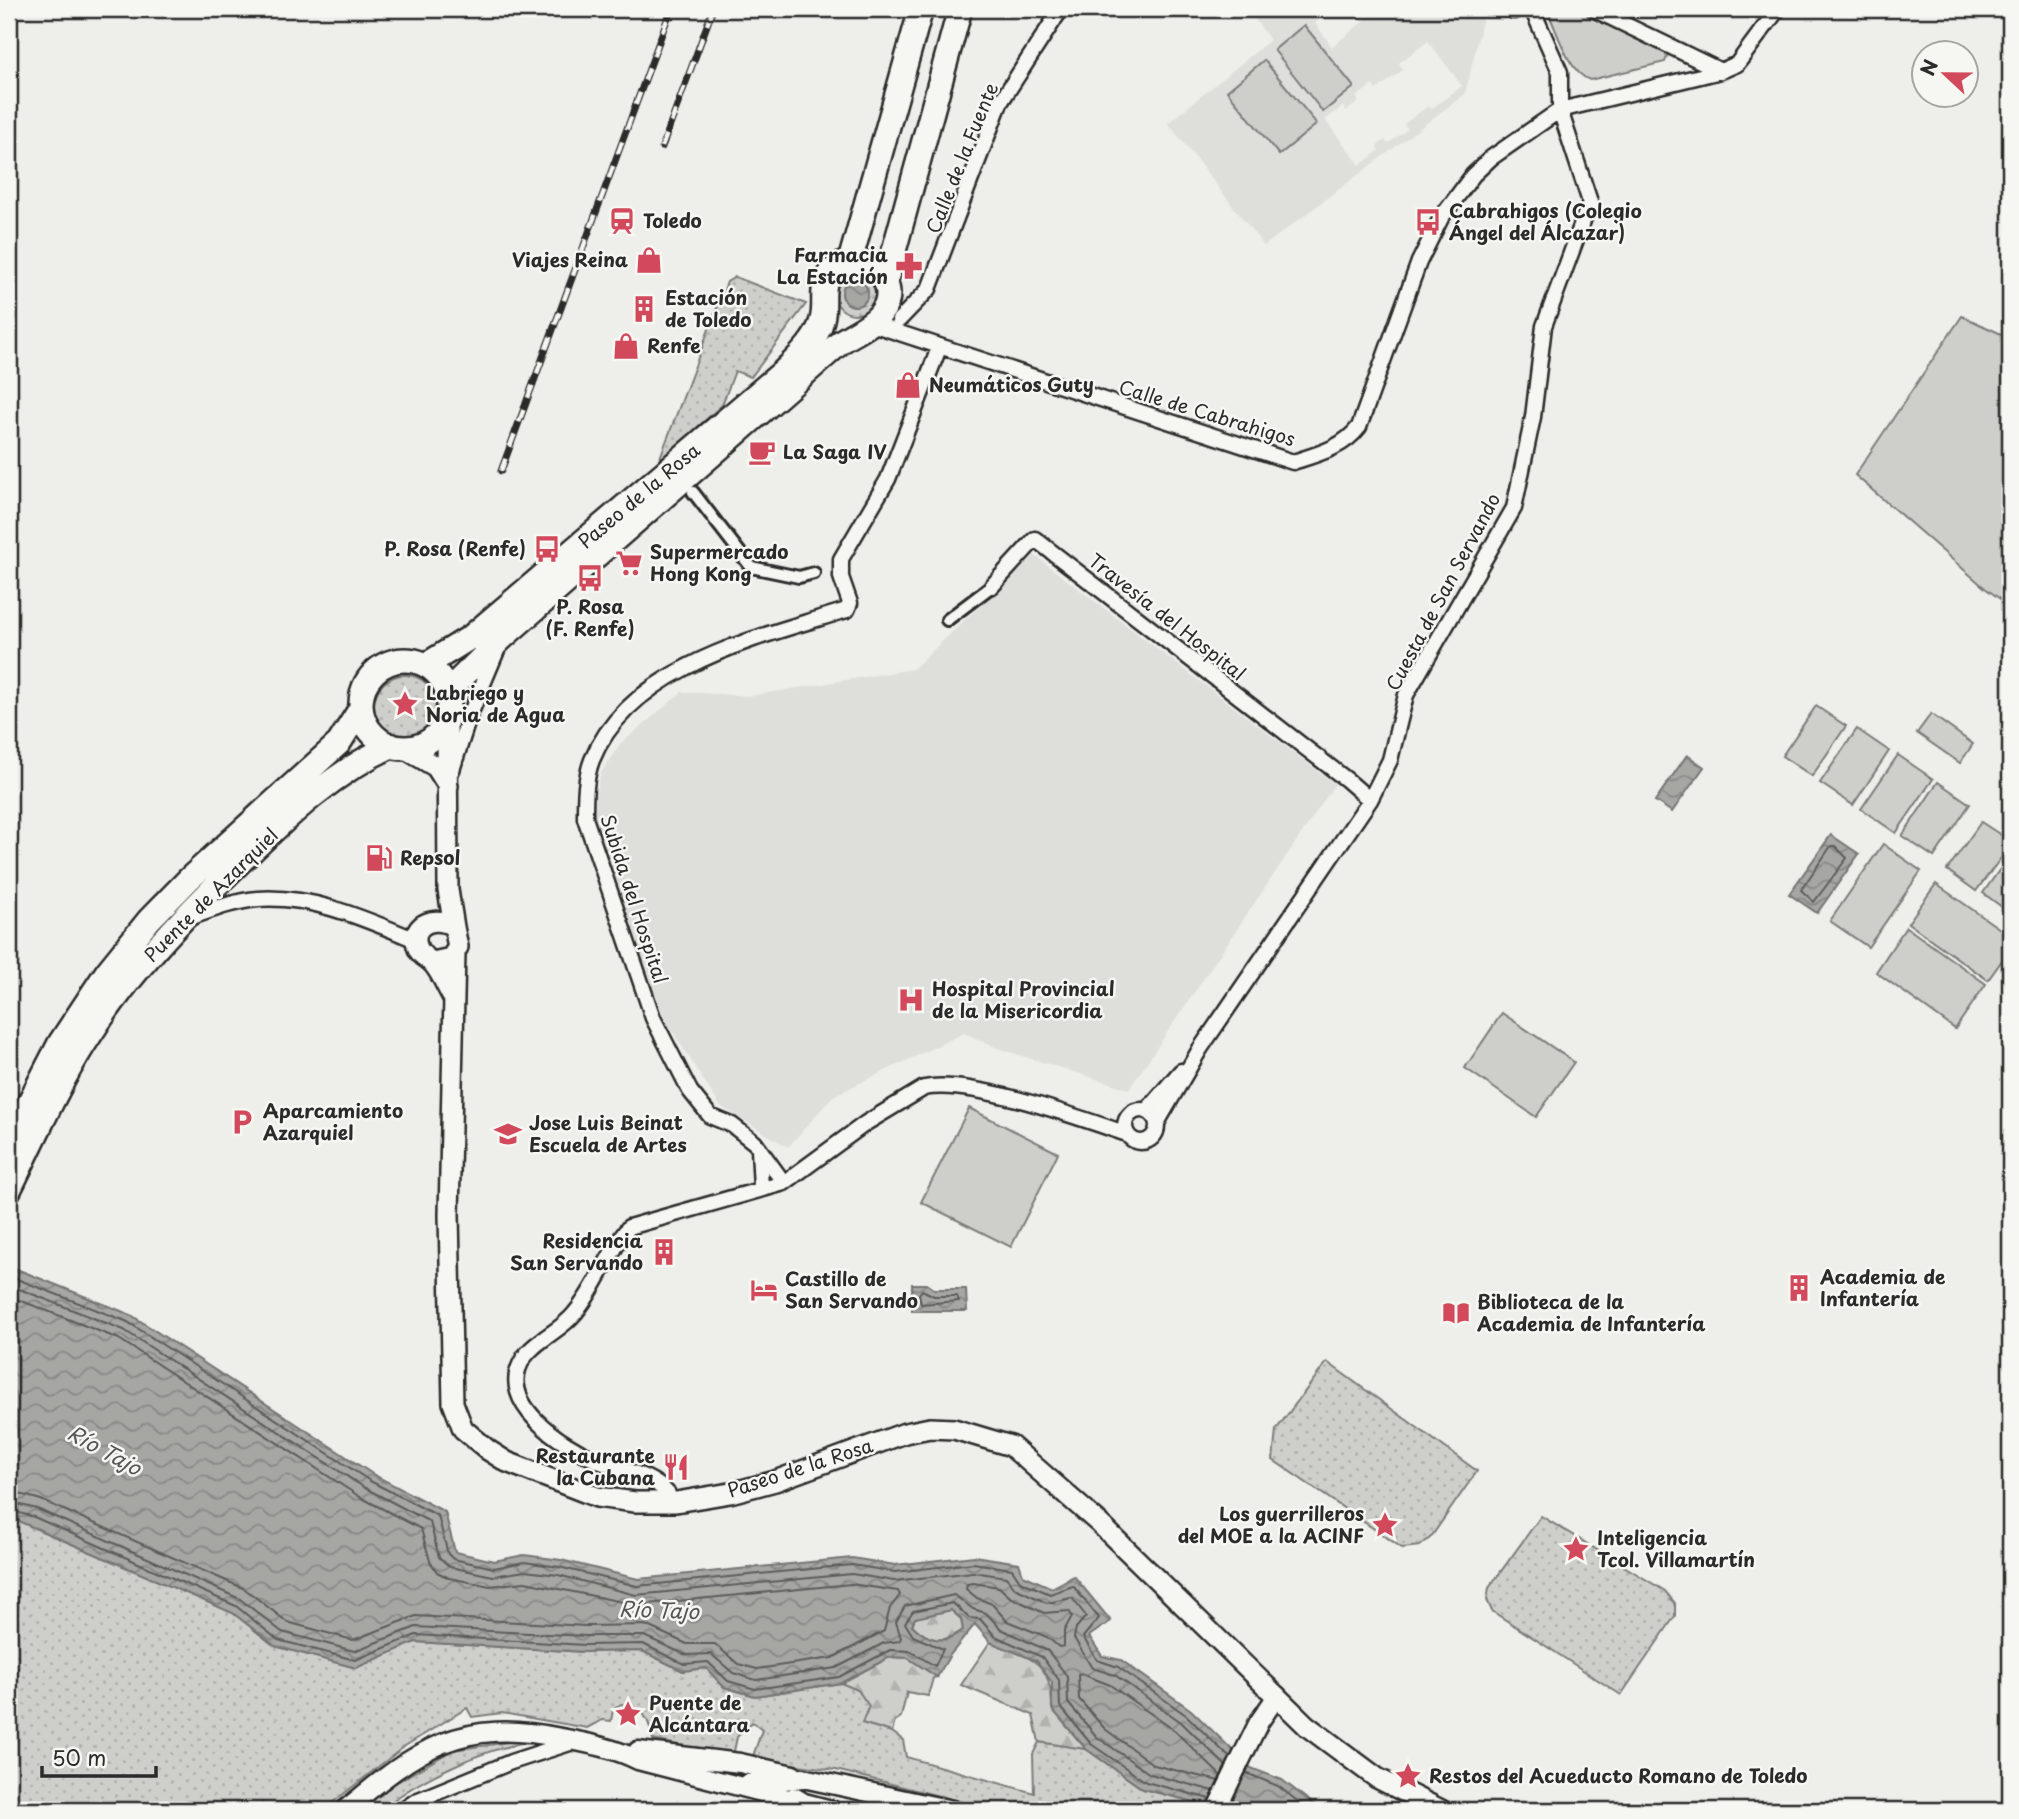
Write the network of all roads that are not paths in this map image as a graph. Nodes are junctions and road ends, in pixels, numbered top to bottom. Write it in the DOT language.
graph roads {
  1 [pos="921,9"];
  2 [pos="960,9"];
  3 [pos="1060,9"];
  4 [pos="1532,9"];
  5 [pos="1593,9"];
  6 [pos="1778,9"];
  7 [pos="1721,71"];
  8 [pos="1560,110"];
  9 [pos="850,261"];
  10 [pos="886,280"];
  11 [pos="825,304"];
  12 [pos="879,319"];
  13 [pos="925,342"];
  14 [pos="939,348"];
  15 [pos="692,492"];
  16 [pos="814,573"];
  17 [pos="992,586"];
  18 [pos="947,620"];
  19 [pos="502,638"];
  20 [pos="426,665"];
  21 [pos="361,708"];
  22 [pos="448,708"];
  23 [pos="398,747"];
  24 [pos="450,784"];
  25 [pos="1370,800"];
  26 [pos="448,890"];
  27 [pos="181,920"];
  28 [pos="427,922"];
  29 [pos="454,927"];
  30 [pos="416,940"];
  31 [pos="455,954"];
  32 [pos="433,962"];
  33 [pos="452,996"];
  34 [pos="1200,1049"];
  35 [pos="1147,1110"];
  36 [pos="1126,1118"];
  37 [pos="1090,1121"];
  38 [pos="1157,1124"];
  39 [pos="1127,1134"];
  40 [pos="9,1142"];
  41 [pos="759,1149"];
  42 [pos="13,1183"];
  43 [pos="784,1183"];
  44 [pos="761,1188"];
  45 [pos="668,1502"];
  46 [pos="1277,1696"];
  47 [pos="576,1741"];
  48 [pos="621,1752"];
  49 [pos="740,1763"];
  50 [pos="803,1778"];
  51 [pos="771,1782"];
  52 [pos="733,1785"];
  53 [pos="804,1804"];
  54 [pos="345,1810"];
  55 [pos="403,1810"];
  56 [pos="831,1810"];
  57 [pos="952,1810"];
  58 [pos="1216,1810"];
  59 [pos="1441,1810"];
  1 -- 9 [label="main road"];
  2 -- 10 [label="main road"];
  3 -- 12 [label="street, Calle de la Fuente"];
  4 -- 8 [label="street, Cuesta de San Servando"];
  5 -- 7 [label="street"];
  6 -- 7 [label="street"];
  7 -- 8 [label="street"];
  8 -- 14 [label="street, Calle de Cabrahigos"];
  8 -- 25 [label="street, Cuesta de San Servando"];
  9 -- 10 [label="main road"];
  9 -- 11 [label="main road, Paseo de la Rosa"];
  10 -- 12 [label="main road"];
  11 -- 12 [label="main road"];
  11 -- 20 [label="main road, Paseo de la Rosa"];
  12 -- 13 [label="street, Calle de Cabrahigos"];
  12 -- 13 [label="street"];
  12 -- 19 [label="main road, Paseo de la Rosa"];
  13 -- 14 [label="street, Calle de Cabrahigos"];
  14 -- 41 [label="street, Subida del Hospital"];
  15 -- 16 [label="street"];
  17 -- 18 [label="street, Travesía del Hospital"];
  17 -- 25 [label="street, Travesía del Hospital"];
  19 -- 22 [label="main road, Paseo de la Rosa"];
  19 -- 24 [label="street, Paseo de la Rosa"];
  20 -- 21 [label="main road"];
  20 -- 22 [label="main road"];
  21 -- 23 [label="main road"];
  21 -- 40 [label="main road, Puente de Azarquiel"];
  22 -- 23 [label="main road"];
  22 -- 24 [label="main road, Paseo de la Rosa"];
  23 -- 24 [label="main road"];
  23 -- 27 [label="main road, Puente de Azarquiel"];
  24 -- 26 [label="main road, Paseo de la Rosa"];
  25 -- 34 [label="street, Cuesta de San Servando"];
  26 -- 28 [label="main road"];
  26 -- 29 [label="main road, Paseo de la Rosa"];
  27 -- 30 [label="street"];
  27 -- 42 [label="main road, Puente de Azarquiel"];
  28 -- 29 [label="main road"];
  28 -- 30 [label="main road"];
  29 -- 31 [label="main road, Paseo de la Rosa"];
  30 -- 32 [label="main road, Paseo de la Rosa"];
  31 -- 32 [label="main road"];
  31 -- 33 [label="main road, Paseo de la Rosa"];
  32 -- 33 [label="main road, Paseo de la Rosa"];
  33 -- 45 [label="main road, Paseo de la Rosa"];
  34 -- 35 [label="street"];
  34 -- 38 [label="street"];
  35 -- 36 [label="street"];
  35 -- 38 [label="street"];
  36 -- 37 [label="street"];
  36 -- 39 [label="street"];
  37 -- 39 [label="street"];
  37 -- 43 [label="street"];
  38 -- 39 [label="street"];
  41 -- 43 [label="street"];
  41 -- 44 [label="street"];
  43 -- 44 [label="street"];
  44 -- 45 [label="street"];
  45 -- 46 [label="main road, Paseo de la Rosa"];
  46 -- 58 [label="street"];
  46 -- 59 [label="main road, Paseo de la Rosa"];
  47 -- 48 [label="street"];
  47 -- 54 [label="street"];
  47 -- 55 [label="street"];
  48 -- 49 [label="street"];
  48 -- 52 [label="street"];
  49 -- 50 [label="street"];
  49 -- 51 [label="street"];
  50 -- 51 [label="street"];
  50 -- 57 [label="street"];
  51 -- 52 [label="street"];
  51 -- 53 [label="street"];
  52 -- 53 [label="street"];
  53 -- 56 [label="street"];
}
